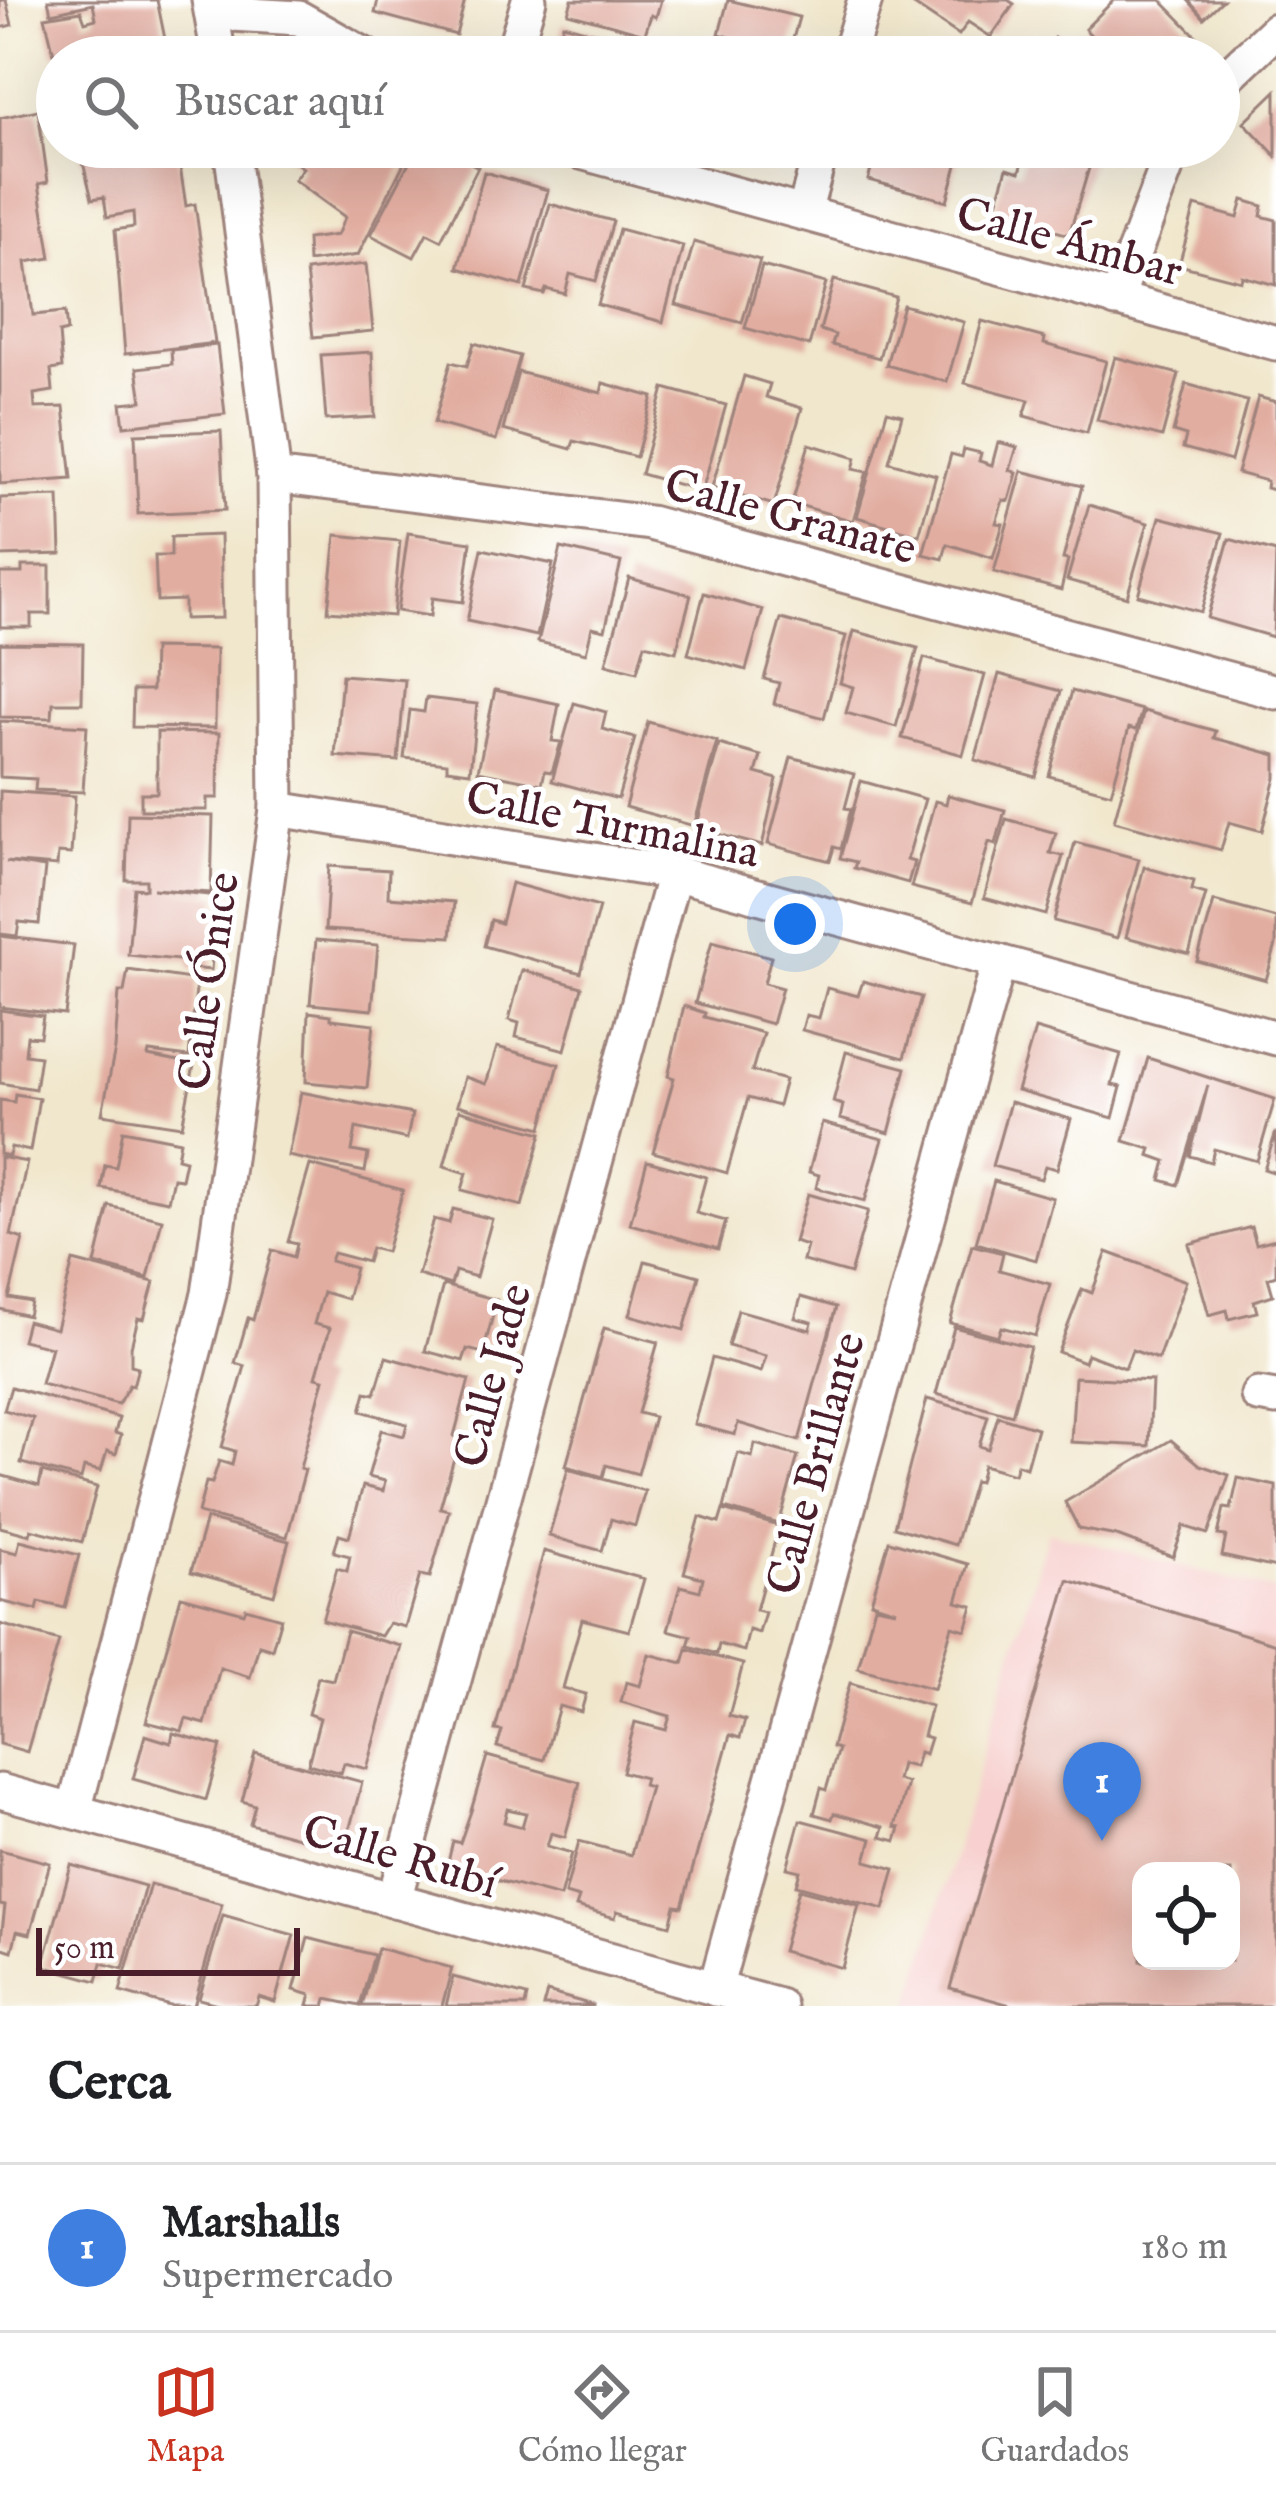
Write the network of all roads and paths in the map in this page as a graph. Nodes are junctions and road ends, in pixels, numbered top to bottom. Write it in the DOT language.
graph roads {
  1 [pos="529,0"];
  2 [pos="865,0"];
  3 [pos="212,7"];
  4 [pos="1276,30"];
  5 [pos="331,36"];
  6 [pos="518,36"];
  7 [pos="854,36"];
  8 [pos="1240,64"];
  9 [pos="234,168"];
  10 [pos="639,168"];
  11 [pos="817,168"];
  12 [pos="1166,168"];
  13 [pos="804,213"];
  14 [pos="1116,300"];
  15 [pos="1276,343"];
  16 [pos="274,476"];
  17 [pos="1276,692"];
  18 [pos="277,809"];
  19 [pos="674,873"];
  20 [pos="999,962"];
  21 [pos="1276,1038"];
  22 [pos="0,1791"];
  23 [pos="74,1811"];
  24 [pos="394,1900"];
  25 [pos="715,1989"];
  26 [pos="778,2006"];
  1 -- 6 [label="street"];
  2 -- 7 [label="street"];
  3 -- 5 [label="street"];
  4 -- 8 [label="street"];
  9 -- 16 [label="street, Calle Ónice"];
  10 -- 13 [label="street, Calle Ámbar"];
  11 -- 13 [label="street"];
  12 -- 14 [label="street"];
  13 -- 14 [label="street, Calle Ámbar"];
  14 -- 15 [label="street, Calle Ámbar"];
  16 -- 17 [label="street, Calle Granate"];
  16 -- 18 [label="street, Calle Ónice"];
  18 -- 19 [label="street, Calle Turmalina"];
  18 -- 23 [label="street, Calle Ónice"];
  19 -- 20 [label="street, Calle Turmalina"];
  19 -- 24 [label="street, Calle Jade"];
  20 -- 21 [label="street, Calle Turmalina"];
  20 -- 25 [label="street, Calle Brillante"];
  22 -- 23 [label="street, Calle Rubí"];
  23 -- 24 [label="street, Calle Rubí"];
  24 -- 25 [label="street, Calle Rubí"];
  25 -- 26 [label="street, Calle Rubí"];
}
